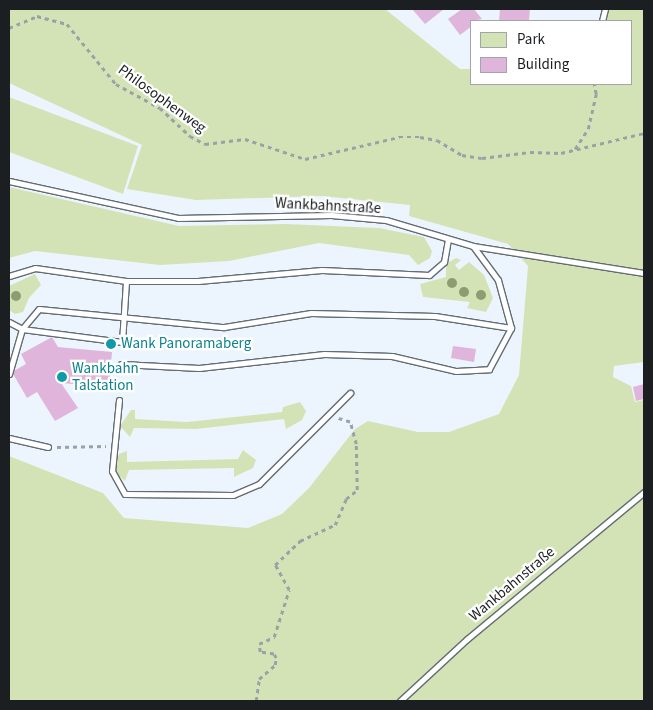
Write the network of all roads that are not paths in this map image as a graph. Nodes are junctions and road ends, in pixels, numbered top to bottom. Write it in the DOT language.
graph roads {
  1 [pos="9,181"];
  2 [pos="448,239"];
  3 [pos="473,246"];
  4 [pos="644,272"];
  5 [pos="9,276"];
  6 [pos="126,281"];
  7 [pos="122,320"];
  8 [pos="9,322"];
  9 [pos="511,328"];
  10 [pos="22,329"];
  11 [pos="121,364"];
  12 [pos="9,374"];
  13 [pos="350,393"];
  14 [pos="119,400"];
  15 [pos="9,438"];
  16 [pos="48,447"];
  17 [pos="644,492"];
  18 [pos="400,701"];
  1 -- 2 [label="lane, Wankbahnstraße"];
  2 -- 3 [label="lane, Wankbahnstraße"];
  2 -- 6 [label="lane"];
  3 -- 4 [label="lane, Wankbahnstraße"];
  3 -- 9 [label="lane"];
  5 -- 6 [label="lane"];
  6 -- 7 [label="lane"];
  7 -- 9 [label="lane"];
  7 -- 10 [label="lane"];
  7 -- 10 [label="lane"];
  8 -- 10 [label="lane"];
  9 -- 11 [label="lane"];
  10 -- 12 [label="lane"];
  13 -- 14 [label="lane"];
  15 -- 16 [label="lane"];
  17 -- 18 [label="lane, Wankbahnstraße"];
}
